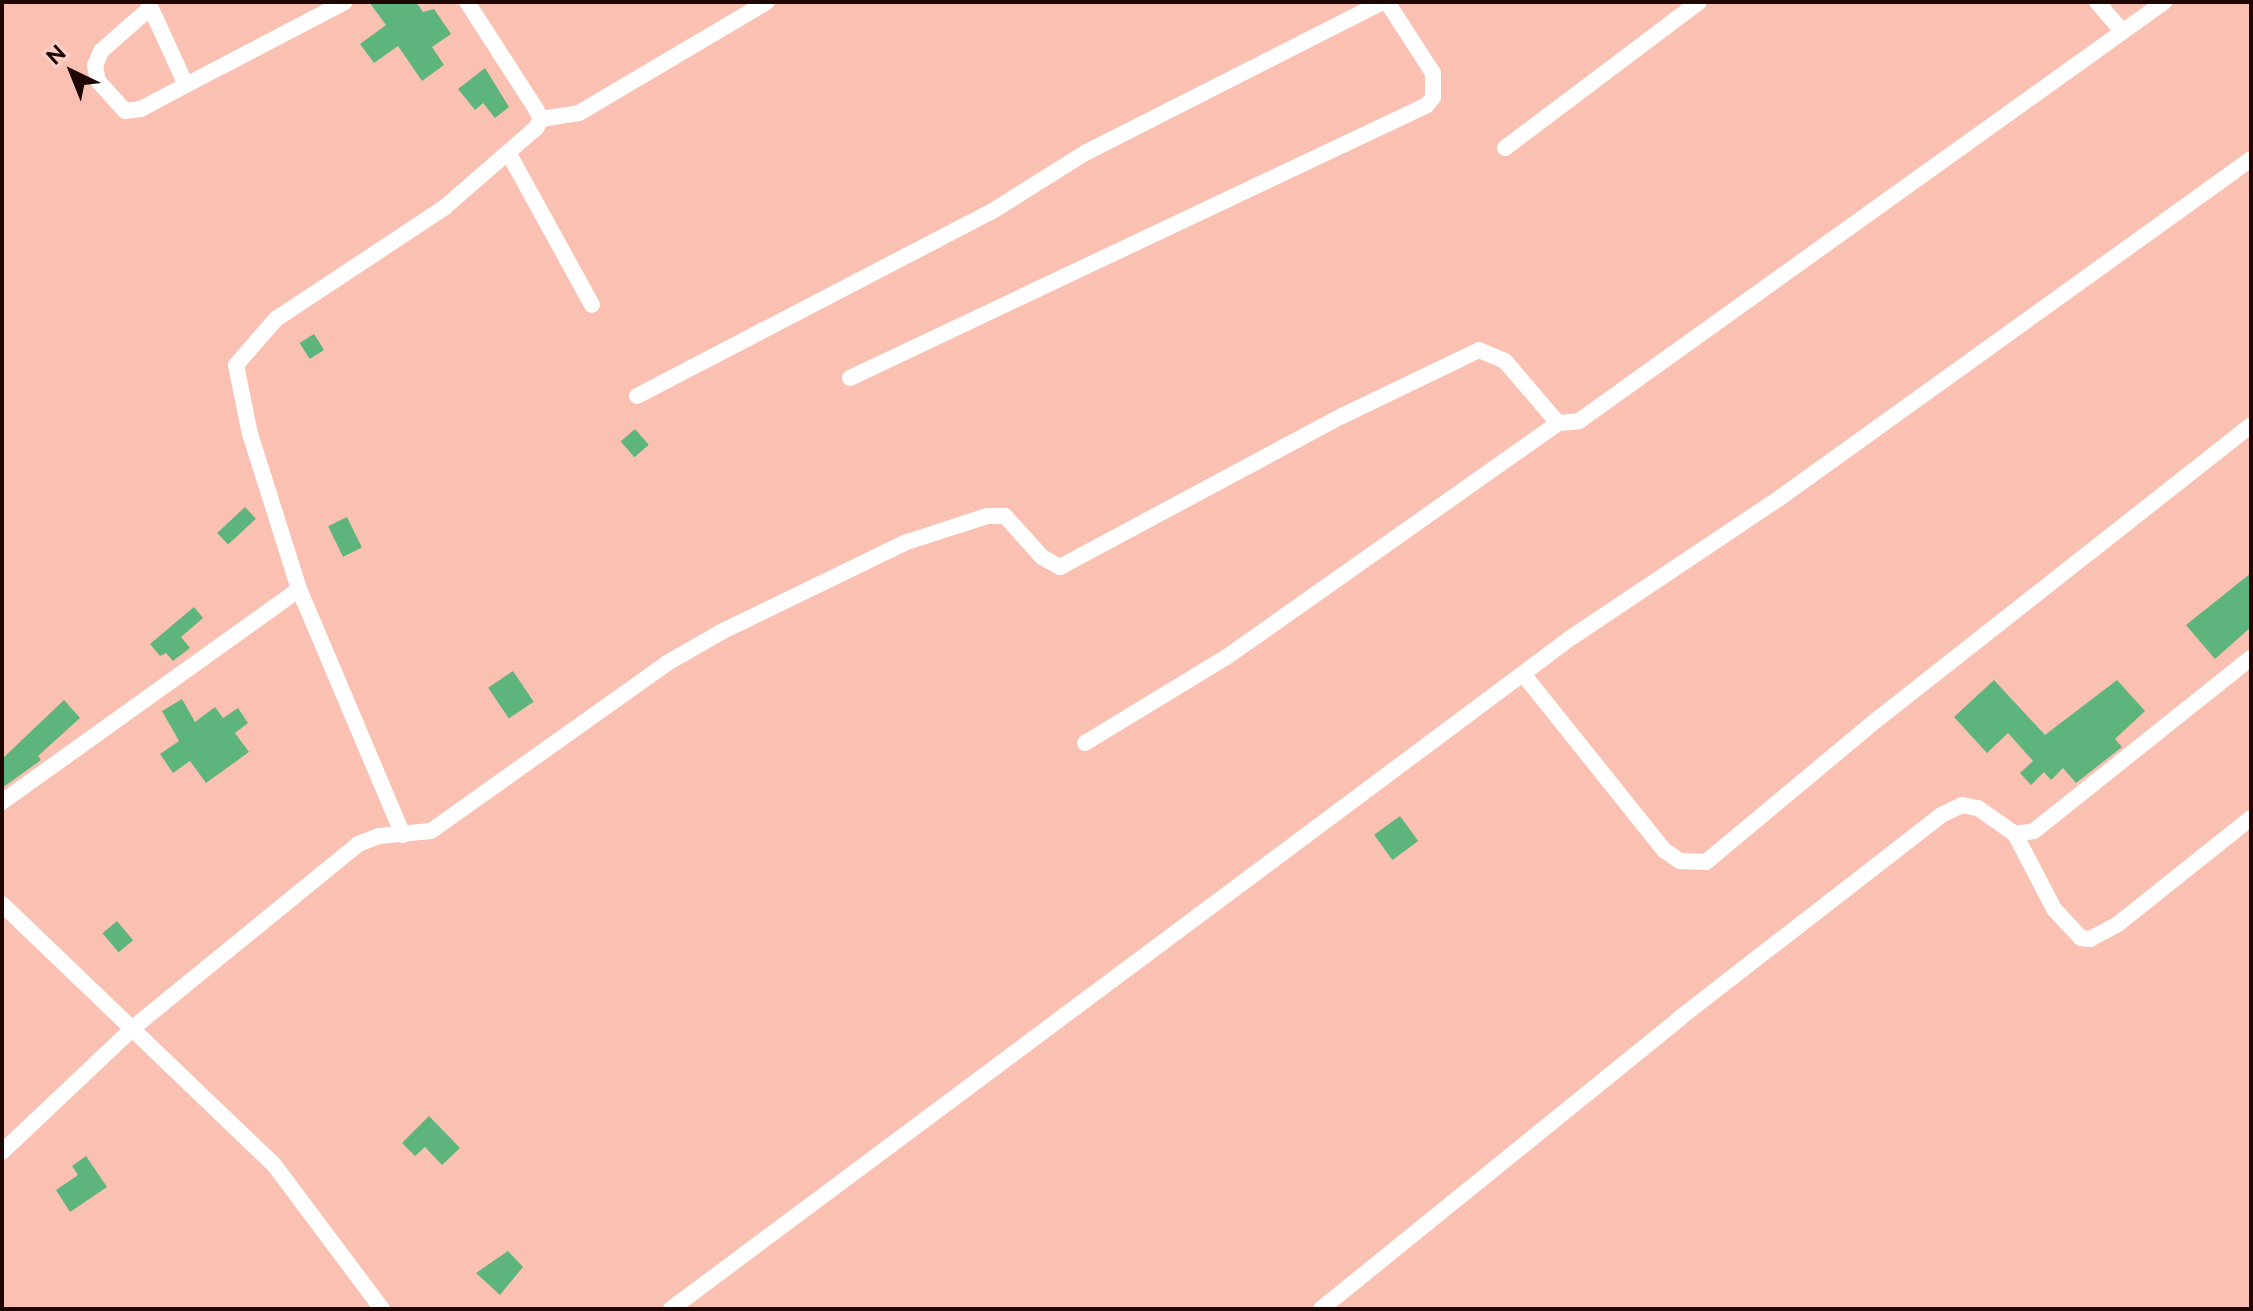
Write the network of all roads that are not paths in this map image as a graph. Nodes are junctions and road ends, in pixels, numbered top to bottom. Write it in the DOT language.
graph roads {
  1 [pos="345,2"];
  2 [pos="467,2"];
  3 [pos="767,2"];
  4 [pos="1385,2"];
  5 [pos="1699,2"];
  6 [pos="2097,2"];
  7 [pos="2164,2"];
  8 [pos="149,5"];
  9 [pos="2122,31"];
  10 [pos="186,85"];
  11 [pos="541,119"];
  12 [pos="1505,148"];
  13 [pos="509,154"];
  14 [pos="2251,159"];
  15 [pos="592,305"];
  16 [pos="850,378"];
  17 [pos="637,396"];
  18 [pos="1558,423"];
  19 [pos="2251,425"];
  20 [pos="299,589"];
  21 [pos="2251,658"];
  22 [pos="1523,674"];
  23 [pos="1085,743"];
  24 [pos="2,802"];
  25 [pos="2251,818"];
  26 [pos="2015,834"];
  27 [pos="403,835"];
  28 [pos="2,904"];
  29 [pos="134,1027"];
  30 [pos="2,1152"];
  31 [pos="382,1309"];
  32 [pos="671,1309"];
  33 [pos="1321,1309"];
  1 -- 10 [label="street"];
  2 -- 11 [label="street"];
  3 -- 11 [label="street"];
  4 -- 16 [label="street"];
  4 -- 17 [label="street"];
  5 -- 12 [label="street"];
  6 -- 9 [label="street"];
  7 -- 9 [label="street"];
  8 -- 10 [label="street"];
  8 -- 10 [label="street"];
  9 -- 18 [label="street"];
  11 -- 13 [label="street"];
  13 -- 15 [label="street"];
  13 -- 20 [label="street"];
  14 -- 22 [label="street"];
  18 -- 23 [label="street"];
  18 -- 27 [label="street"];
  19 -- 22 [label="street"];
  20 -- 24 [label="street"];
  20 -- 27 [label="street"];
  21 -- 26 [label="street"];
  22 -- 32 [label="street"];
  25 -- 26 [label="street"];
  26 -- 33 [label="street"];
  27 -- 29 [label="street"];
  28 -- 29 [label="street"];
  29 -- 30 [label="street"];
  29 -- 31 [label="street"];
}
